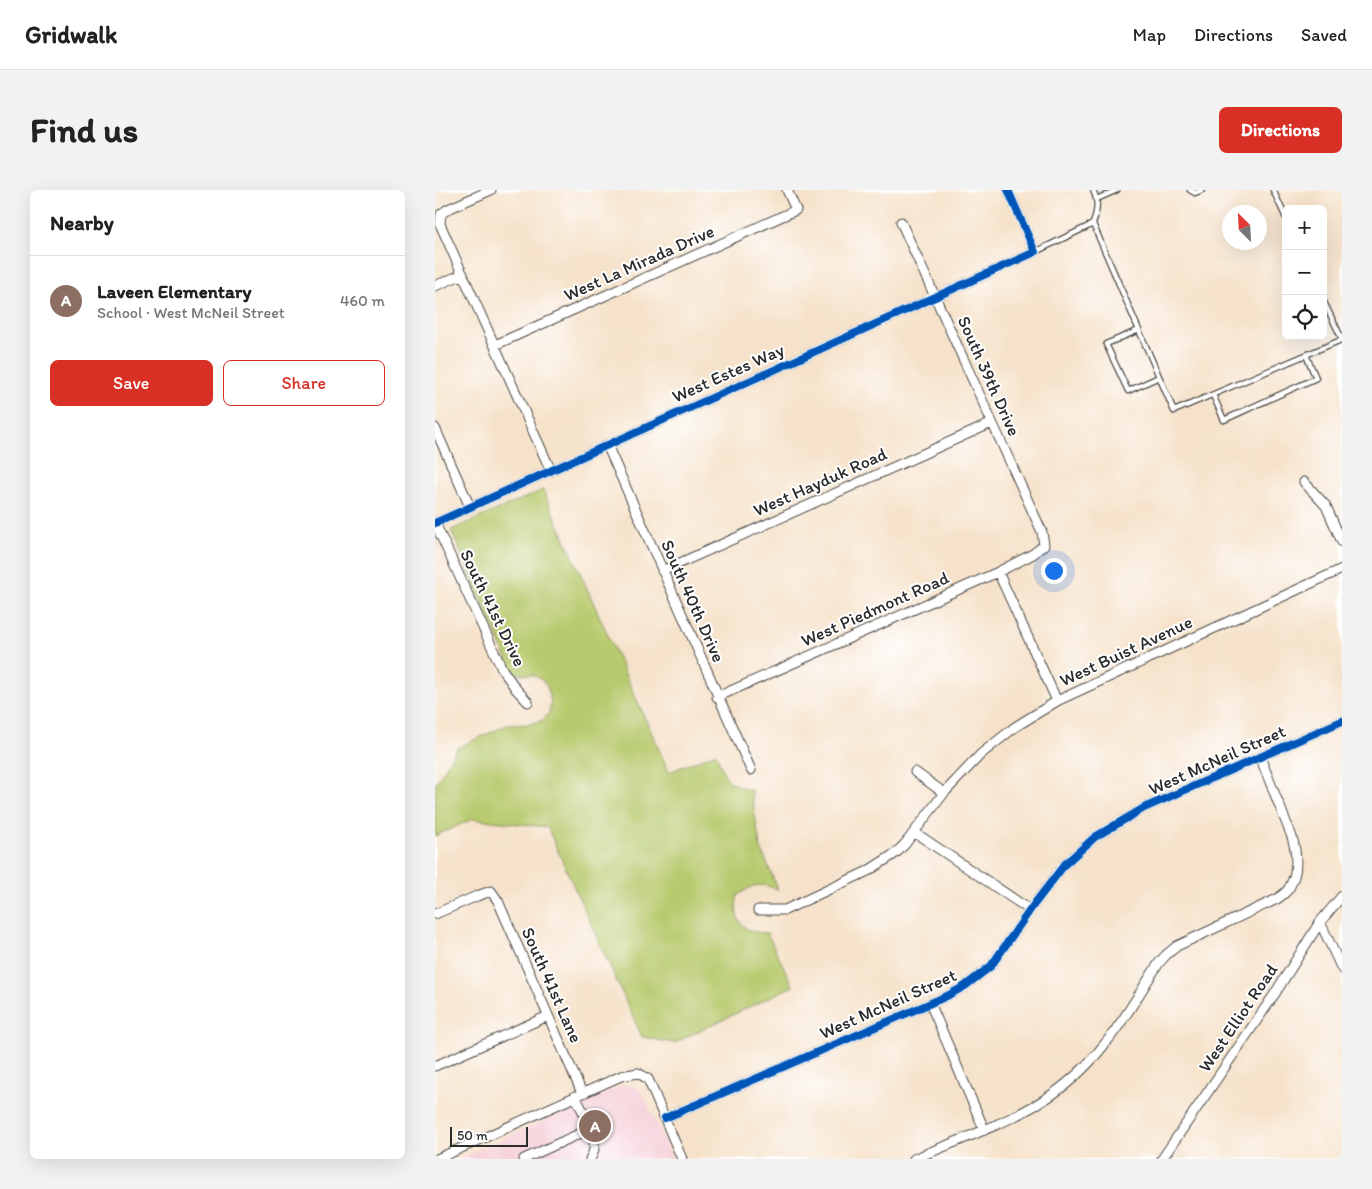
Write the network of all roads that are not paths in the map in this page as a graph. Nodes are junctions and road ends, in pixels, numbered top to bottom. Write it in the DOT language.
graph roads {
  1 [pos="491,190"];
  2 [pos="787,190"];
  3 [pos="1008,190"];
  4 [pos="1093,190"];
  5 [pos="1117,190"];
  6 [pos="1190,190"];
  7 [pos="1202,190"];
  8 [pos="1273,190"];
  9 [pos="1097,199"];
  10 [pos="1282,209"];
  11 [pos="901,222"];
  12 [pos="1093,224"];
  13 [pos="1035,252"];
  14 [pos="463,274"];
  15 [pos="435,286"];
  16 [pos="935,296"];
  17 [pos="1327,308"];
  18 [pos="1139,330"];
  19 [pos="1342,340"];
  20 [pos="495,345"];
  21 [pos="1306,355"];
  22 [pos="1159,377"];
  23 [pos="1213,395"];
  24 [pos="992,423"];
  25 [pos="435,428"];
  26 [pos="607,445"];
  27 [pos="551,471"];
  28 [pos="1304,482"];
  29 [pos="470,507"];
  30 [pos="435,523"];
  31 [pos="1342,542"];
  32 [pos="1044,545"];
  33 [pos="1342,569"];
  34 [pos="662,572"];
  35 [pos="998,572"];
  36 [pos="717,697"];
  37 [pos="1057,701"];
  38 [pos="528,702"];
  39 [pos="1342,721"];
  40 [pos="1260,757"];
  41 [pos="751,770"];
  42 [pos="915,772"];
  43 [pos="944,793"];
  44 [pos="914,832"];
  45 [pos="1342,896"];
  46 [pos="758,910"];
  47 [pos="1030,910"];
  48 [pos="435,914"];
  49 [pos="1320,922"];
  50 [pos="1342,969"];
  51 [pos="930,1003"];
  52 [pos="548,1016"];
  53 [pos="435,1066"];
  54 [pos="578,1095"];
  55 [pos="665,1118"];
  56 [pos="591,1129"];
  57 [pos="984,1129"];
  58 [pos="1162,1158"];
  59 [pos="437,1159"];
  60 [pos="524,1159"];
  61 [pos="591,1159"];
  62 [pos="682,1159"];
  63 [pos="914,1159"];
  1 -- 14 [label="street"];
  2 -- 20 [label="street, West La Mirada Drive"];
  3 -- 13 [label="street"];
  4 -- 9 [label="lane"];
  5 -- 9 [label="lane"];
  6 -- 7 [label="lane"];
  8 -- 10 [label="lane"];
  9 -- 12 [label="lane"];
  11 -- 16 [label="street, South 39th Drive"];
  12 -- 13 [label="lane"];
  12 -- 18 [label="lane"];
  13 -- 16 [label="street, West Estes Way"];
  14 -- 15 [label="street"];
  14 -- 20 [label="street"];
  16 -- 24 [label="street, South 39th Drive"];
  16 -- 26 [label="street, West Estes Way"];
  17 -- 19 [label="lane"];
  18 -- 22 [label="lane"];
  18 -- 22 [label="lane"];
  19 -- 21 [label="lane"];
  20 -- 27 [label="street"];
  21 -- 23 [label="lane"];
  21 -- 23 [label="lane"];
  22 -- 23 [label="lane"];
  24 -- 32 [label="street, South 39th Drive"];
  24 -- 34 [label="street, West Hayduk Road"];
  25 -- 29 [label="street"];
  26 -- 27 [label="street, West Estes Way"];
  26 -- 34 [label="street, South 40th Drive"];
  27 -- 29 [label="street, West Estes Way"];
  28 -- 31 [label="street"];
  29 -- 30 [label="street, West Estes Way"];
  30 -- 38 [label="street, South 41st Drive"];
  32 -- 35 [label="street, West Piedmont Road"];
  33 -- 37 [label="street, West Buist Avenue"];
  34 -- 36 [label="street, South 40th Drive"];
  35 -- 36 [label="street, West Piedmont Road"];
  35 -- 37 [label="street"];
  36 -- 41 [label="street, South 40th Drive"];
  37 -- 43 [label="street, West Buist Avenue"];
  39 -- 40 [label="street, West McNeil Street"];
  40 -- 47 [label="street, West McNeil Street"];
  40 -- 57 [label="street"];
  42 -- 43 [label="street"];
  43 -- 44 [label="street, West Buist Avenue"];
  44 -- 46 [label="street, West Buist Avenue"];
  44 -- 47 [label="street"];
  45 -- 49 [label="street, West Elliot Road"];
  47 -- 51 [label="street, West McNeil Street"];
  48 -- 52 [label="street, South 41st Lane"];
  49 -- 50 [label="street"];
  49 -- 58 [label="street, West Elliot Road"];
  51 -- 55 [label="street, West McNeil Street"];
  51 -- 57 [label="street"];
  52 -- 53 [label="street"];
  52 -- 54 [label="street, South 41st Lane"];
  54 -- 55 [label="street"];
  54 -- 56 [label="street, South 41st Lane"];
  54 -- 59 [label="street"];
  55 -- 62 [label="street"];
  56 -- 60 [label="street"];
  56 -- 61 [label="street"];
  57 -- 63 [label="street"];
}
